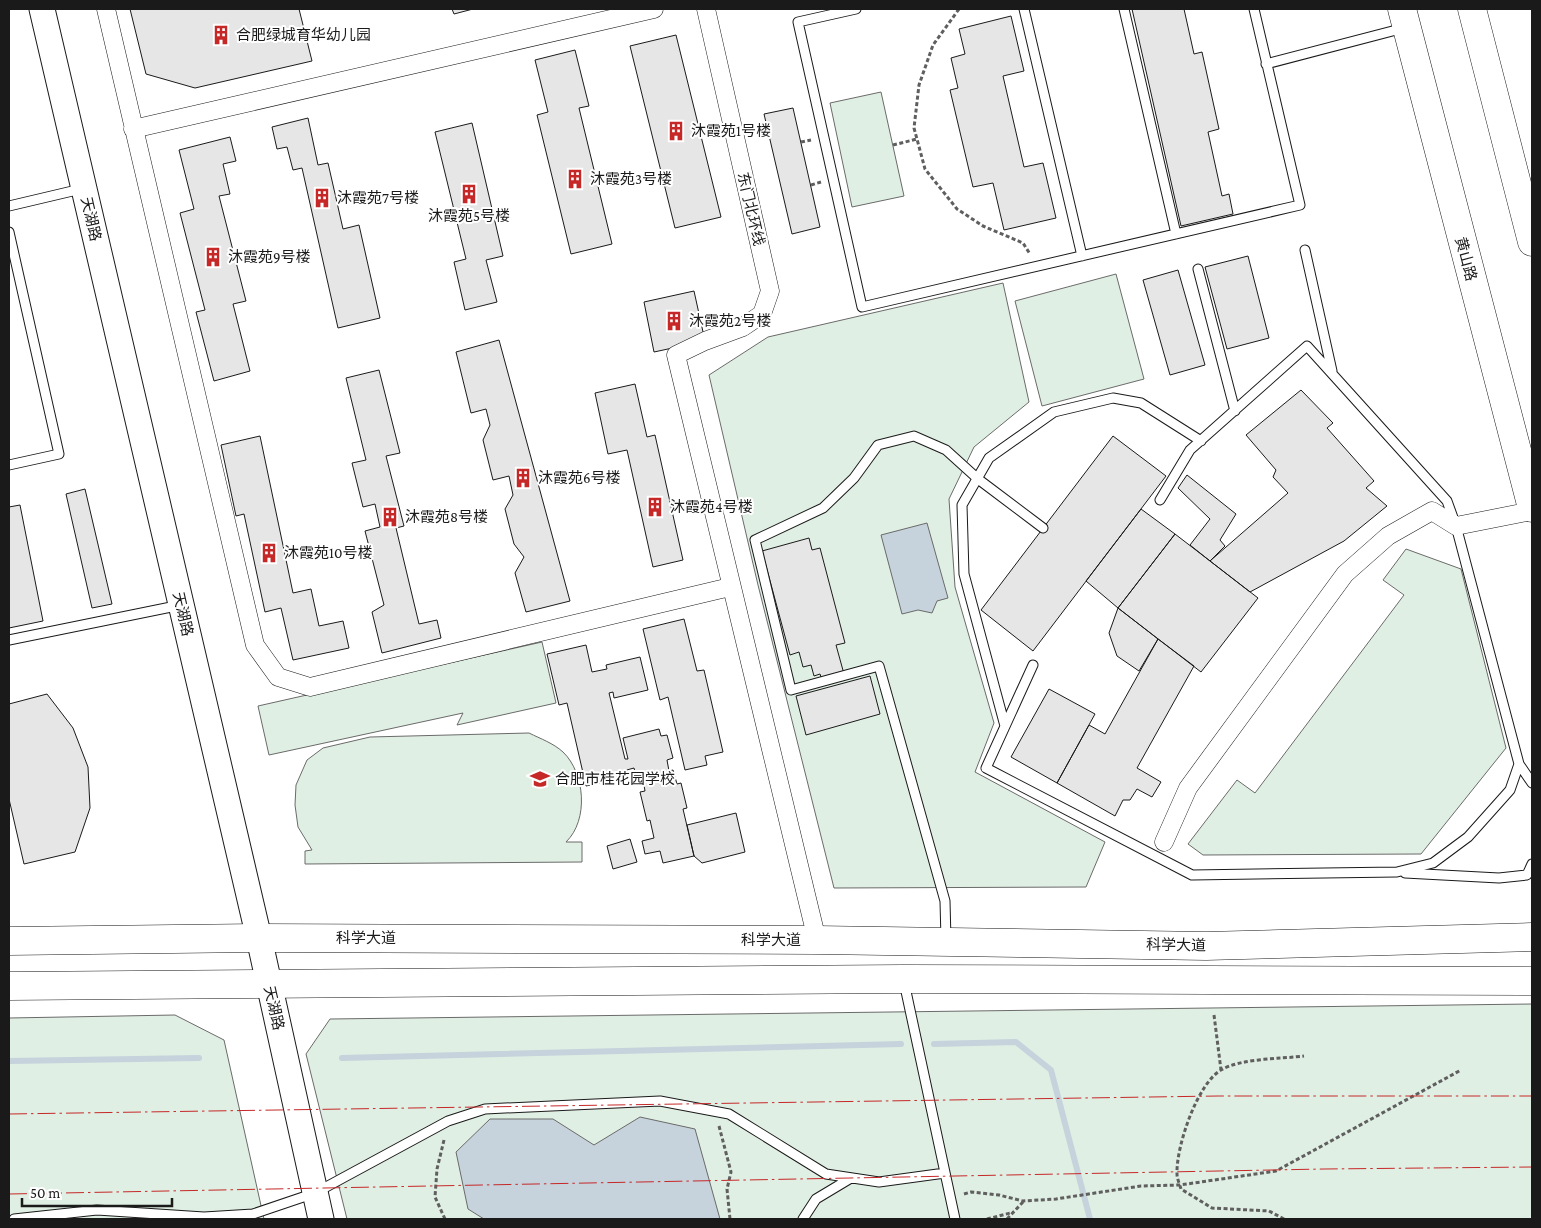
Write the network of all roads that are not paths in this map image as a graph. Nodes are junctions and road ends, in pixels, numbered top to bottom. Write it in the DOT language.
graph roads {
  1 [pos="42,9"];
  2 [pos="106,9"];
  3 [pos="654,9"];
  4 [pos="706,9"];
  5 [pos="856,9"];
  6 [pos="1024,9"];
  7 [pos="1124,9"];
  8 [pos="1254,9"];
  9 [pos="1472,9"];
  10 [pos="1405,18"];
  11 [pos="1266,64"];
  12 [pos="133,129"];
  13 [pos="84,188"];
  14 [pos="9,206"];
  15 [pos="9,232"];
  16 [pos="1176,234"];
  17 [pos="1532,242"];
  18 [pos="1305,250"];
  19 [pos="1082,256"];
  20 [pos="1198,269"];
  21 [pos="1333,373"];
  22 [pos="1235,411"];
  23 [pos="1201,441"];
  24 [pos="9,466"];
  25 [pos="978,479"];
  26 [pos="1160,500"];
  27 [pos="1532,510"];
  28 [pos="1456,526"];
  29 [pos="1043,528"];
  30 [pos="730,587"];
  31 [pos="181,605"];
  32 [pos="9,640"];
  33 [pos="1033,664"];
  34 [pos="1005,726"];
  35 [pos="1519,764"];
  36 [pos="1532,783"];
  37 [pos="1164,842"];
  38 [pos="1532,864"];
  39 [pos="1397,872"];
  40 [pos="1532,937"];
  41 [pos="258,938"];
  42 [pos="817,940"];
  43 [pos="9,941"];
  44 [pos="946,942"];
  45 [pos="903,979"];
  46 [pos="1532,981"];
  47 [pos="269,985"];
  48 [pos="9,986"];
  49 [pos="945,1173"];
  50 [pos="852,1178"];
  51 [pos="315,1193"];
  52 [pos="14,1219"];
  53 [pos="321,1219"];
  54 [pos="802,1219"];
  55 [pos="955,1219"];
  1 -- 13 [label="street, 天湖路"];
  2 -- 12 [label="street"];
  3 -- 12 [label="street"];
  4 -- 30 [label="street, 东门北环线"];
  5 -- 19 [label="lane"];
  6 -- 19 [label="lane"];
  7 -- 16 [label="lane"];
  8 -- 11 [label="lane"];
  9 -- 17 [label="main road"];
  10 -- 11 [label="lane"];
  10 -- 27 [label="main road, 黄山路"];
  11 -- 16 [label="lane"];
  12 -- 30 [label="street"];
  13 -- 14 [label="lane"];
  13 -- 31 [label="street, 天湖路"];
  15 -- 24 [label="lane"];
  16 -- 19 [label="lane"];
  18 -- 21 [label="lane"];
  20 -- 22 [label="lane"];
  21 -- 22 [label="lane"];
  21 -- 28 [label="lane"];
  22 -- 23 [label="lane"];
  23 -- 25 [label="lane"];
  23 -- 26 [label="lane"];
  25 -- 29 [label="lane"];
  25 -- 34 [label="lane"];
  25 -- 44 [label="lane"];
  27 -- 28 [label="street"];
  28 -- 35 [label="lane"];
  28 -- 37 [label="street"];
  30 -- 42 [label="street"];
  31 -- 32 [label="lane"];
  31 -- 41 [label="street, 天湖路"];
  33 -- 34 [label="lane"];
  34 -- 39 [label="lane"];
  35 -- 36 [label="lane"];
  35 -- 39 [label="lane"];
  38 -- 39 [label="lane"];
  40 -- 44 [label="main road, 科学大道"];
  41 -- 42 [label="main road, 科学大道"];
  41 -- 43 [label="main road, 科学大道"];
  41 -- 47 [label="street, 天湖路"];
  42 -- 44 [label="main road, 科学大道"];
  45 -- 46 [label="main road"];
  45 -- 47 [label="main road"];
  45 -- 49 [label="lane"];
  47 -- 48 [label="main road"];
  47 -- 51 [label="street, 天湖路"];
  49 -- 50 [label="lane"];
  49 -- 55 [label="lane"];
  50 -- 51 [label="lane"];
  50 -- 54 [label="lane"];
  51 -- 52 [label="lane"];
  51 -- 53 [label="street, 天湖路"];
}
